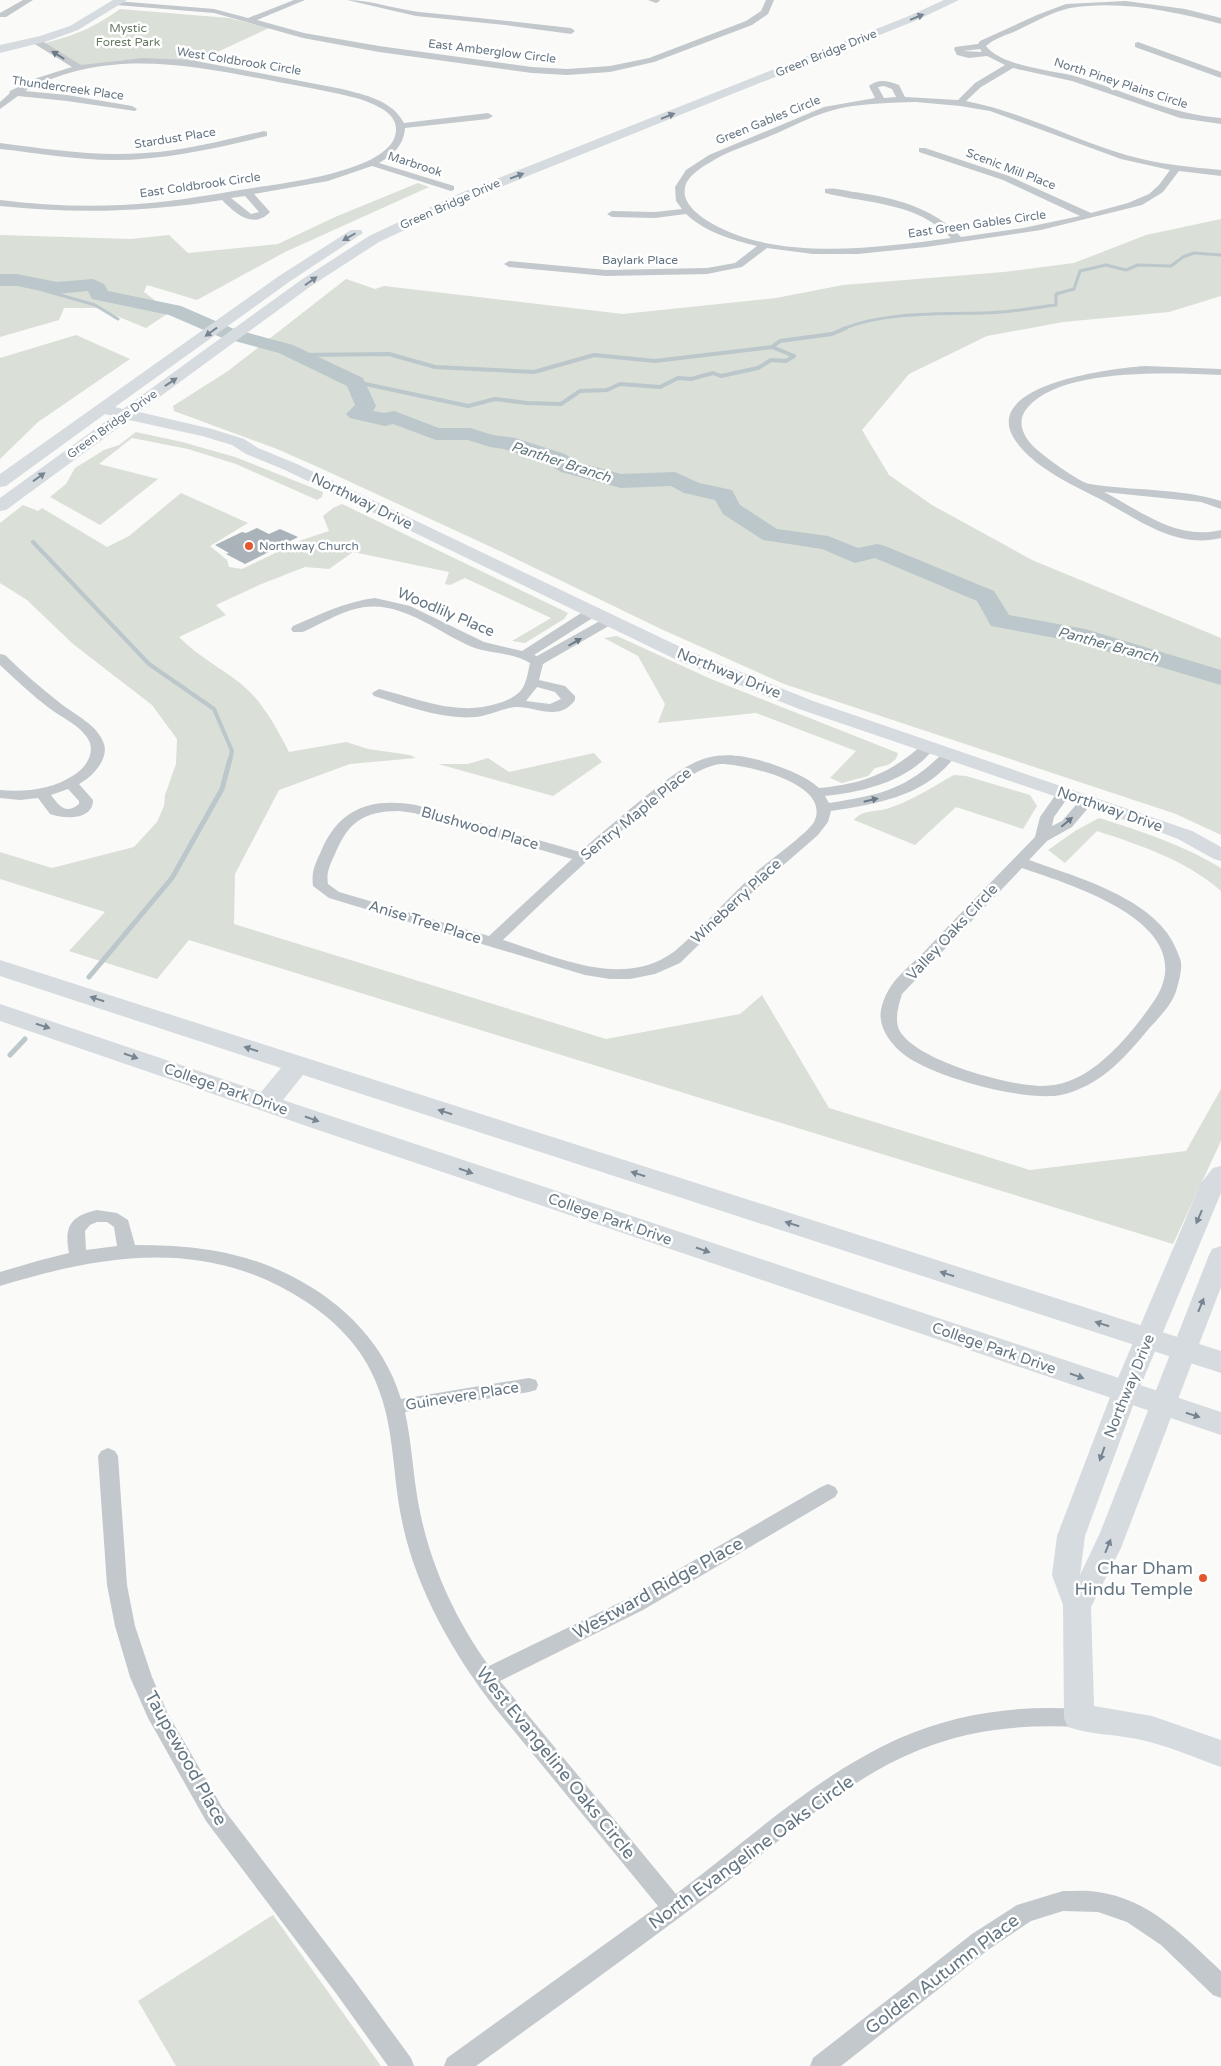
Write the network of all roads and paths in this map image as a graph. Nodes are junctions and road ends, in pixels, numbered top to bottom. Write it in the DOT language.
graph roads {
  1 [pos="29,0"];
  2 [pos="301,0"];
  3 [pos="350,0"];
  4 [pos="652,0"];
  5 [pos="656,0"];
  6 [pos="770,0"];
  7 [pos="928,0"];
  8 [pos="954,0"];
  9 [pos="1102,1"];
  10 [pos="116,2"];
  11 [pos="1082,2"];
  12 [pos="2,15"];
  13 [pos="250,20"];
  14 [pos="1221,21"];
  15 [pos="571,31"];
  16 [pos="36,41"];
  17 [pos="24,44"];
  18 [pos="1138,45"];
  19 [pos="0,49"];
  20 [pos="1013,64"];
  21 [pos="80,68"];
  22 [pos="68,71"];
  23 [pos="587,71"];
  24 [pos="1221,75"];
  25 [pos="591,80"];
  26 [pos="0,91"];
  27 [pos="15,93"];
  28 [pos="901,99"];
  29 [pos="881,100"];
  30 [pos="960,103"];
  31 [pos="0,106"];
  32 [pos="132,109"];
  33 [pos="488,116"];
  34 [pos="1221,121"];
  35 [pos="401,126"];
  36 [pos="264,134"];
  37 [pos="0,146"];
  38 [pos="922,150"];
  39 [pos="371,163"];
  40 [pos="1176,168"];
  41 [pos="1221,172"];
  42 [pos="451,188"];
  43 [pos="828,191"];
  44 [pos="247,192"];
  45 [pos="224,196"];
  46 [pos="434,196"];
  47 [pos="0,203"];
  48 [pos="688,211"];
  49 [pos="612,214"];
  50 [pos="1089,216"];
  51 [pos="371,226"];
  52 [pos="374,239"];
  53 [pos="959,240"];
  54 [pos="765,245"];
  55 [pos="509,264"];
  56 [pos="1221,372"];
  57 [pos="96,413"];
  58 [pos="119,418"];
  59 [pos="0,482"];
  60 [pos="1084,486"];
  61 [pos="1221,505"];
  62 [pos="0,506"];
  63 [pos="1221,534"];
  64 [pos="594,612"];
  65 [pos="612,620"];
  66 [pos="298,629"];
  67 [pos="0,658"];
  68 [pos="531,659"];
  69 [pos="532,682"];
  70 [pos="379,693"];
  71 [pos="515,702"];
  72 [pos="927,748"];
  73 [pos="949,755"];
  74 [pos="70,783"];
  75 [pos="42,793"];
  76 [pos="816,793"];
  77 [pos="1064,793"];
  78 [pos="0,794"];
  79 [pos="1087,801"];
  80 [pos="376,808"];
  81 [pos="823,808"];
  82 [pos="1042,838"];
  83 [pos="1221,855"];
  84 [pos="582,857"];
  85 [pos="1020,862"];
  86 [pos="492,942"];
  87 [pos="0,968"];
  88 [pos="633,975"];
  89 [pos="0,1012"];
  90 [pos="298,1064"];
  91 [pos="266,1103"];
  92 [pos="1221,1174"];
  93 [pos="127,1253"];
  94 [pos="1221,1255"];
  95 [pos="79,1259"];
  96 [pos="0,1279"];
  97 [pos="1148,1339"];
  98 [pos="1182,1350"];
  99 [pos="1221,1362"];
  100 [pos="529,1385"];
  101 [pos="1125,1392"];
  102 [pos="1164,1405"];
  103 [pos="394,1407"];
  104 [pos="1221,1424"];
  105 [pos="108,1456"];
  106 [pos="828,1492"];
  107 [pos="1077,1605"];
  108 [pos="485,1678"];
  109 [pos="1079,1718"];
  110 [pos="1221,1754"];
  111 [pos="674,1909"];
  112 [pos="1221,1987"];
  113 [pos="402,2066"];
  114 [pos="456,2066"];
  115 [pos="822,2066"];
  1 -- 12 [label="street"];
  2 -- 13 [label="street"];
  3 -- 15 [label="street"];
  4 -- 5 [label="street"];
  6 -- 23 [label="street, East Amberglow Circle"];
  7 -- 42 [label="main road, Green Bridge Drive"];
  52 -- 8 [label="main road, Green Bridge Drive, one-way"];
  9 -- 11 [label="street"];
  9 -- 14 [label="street"];
  10 -- 13 [label="street, East Amberglow Circle"];
  10 -- 16 [label="main road"];
  11 -- 20 [label="street, North Piney Plains Circle"];
  13 -- 23 [label="street, East Amberglow Circle"];
  16 -- 17 [label="main road"];
  21 -- 16 [label="street, one-way"];
  17 -- 19 [label="main road"];
  17 -- 22 [label="street"];
  18 -- 24 [label="street"];
  20 -- 30 [label="street"];
  20 -- 34 [label="street, North Piney Plains Circle"];
  21 -- 22 [label="street, West Coldbrook Circle"];
  21 -- 35 [label="street, West Coldbrook Circle"];
  22 -- 27 [label="street, West Coldbrook Circle"];
  23 -- 25 [label="street"];
  26 -- 27 [label="street, Thundercreek Place"];
  27 -- 31 [label="street"];
  27 -- 32 [label="street, Thundercreek Place"];
  28 -- 29 [label="street, Green Gables Circle"];
  28 -- 29 [label="street"];
  28 -- 30 [label="street, Green Gables Circle"];
  29 -- 48 [label="street, Green Gables Circle"];
  30 -- 40 [label="street, Green Gables Circle"];
  33 -- 35 [label="street"];
  35 -- 39 [label="street"];
  36 -- 37 [label="street, Stardust Place"];
  38 -- 50 [label="street, Scenic Mill Place"];
  39 -- 42 [label="street, Marbrook"];
  39 -- 44 [label="street, East Coldbrook Circle"];
  40 -- 41 [label="street, Green Gables Circle"];
  40 -- 50 [label="street, East Green Gables Circle"];
  42 -- 46 [label="main road, Green Bridge Drive"];
  42 -- 52 [label="main road"];
  43 -- 53 [label="street"];
  44 -- 45 [label="street, East Coldbrook Circle"];
  44 -- 45 [label="street"];
  45 -- 47 [label="street, East Coldbrook Circle"];
  48 -- 49 [label="street"];
  48 -- 54 [label="street"];
  50 -- 53 [label="street, East Green Gables Circle"];
  51 -- 57 [label="main road, Green Bridge Drive, one-way"];
  58 -- 52 [label="main road, Green Bridge Drive, one-way"];
  53 -- 54 [label="street, East Green Gables Circle"];
  54 -- 55 [label="street, Baylark Place"];
  56 -- 60 [label="street"];
  57 -- 58 [label="main road, Northway Drive"];
  57 -- 59 [label="main road, Green Bridge Drive"];
  62 -- 58 [label="main road, Green Bridge Drive, one-way"];
  58 -- 64 [label="main road, Northway Drive"];
  60 -- 61 [label="street"];
  60 -- 63 [label="street"];
  64 -- 65 [label="main road, Northway Drive"];
  64 -- 68 [label="street"];
  68 -- 65 [label="street, one-way"];
  65 -- 72 [label="main road, Northway Drive"];
  66 -- 68 [label="street, Woodlily Place"];
  67 -- 74 [label="street"];
  68 -- 69 [label="street"];
  69 -- 71 [label="street"];
  69 -- 71 [label="street"];
  70 -- 71 [label="street"];
  72 -- 73 [label="main road, Northway Drive"];
  72 -- 76 [label="street"];
  73 -- 77 [label="main road, Northway Drive"];
  81 -- 73 [label="street, one-way"];
  74 -- 75 [label="street"];
  74 -- 75 [label="street"];
  75 -- 78 [label="street"];
  76 -- 81 [label="street"];
  76 -- 84 [label="street, Sentry Maple Place"];
  77 -- 79 [label="main road, Northway Drive"];
  77 -- 82 [label="street, Valley Oaks Circle"];
  82 -- 79 [label="street, Valley Oaks Circle, one-way"];
  79 -- 83 [label="main road, Northway Drive"];
  80 -- 84 [label="street, Blushwood Place"];
  80 -- 86 [label="street, Anise Tree Place"];
  81 -- 88 [label="street, Wineberry Place"];
  82 -- 85 [label="street, Valley Oaks Circle"];
  84 -- 86 [label="street, Sentry Maple Place"];
  85 -- 85 [label="street, Valley Oaks Circle"];
  86 -- 88 [label="street, Anise Tree Place"];
  90 -- 87 [label="main road, one-way"];
  89 -- 91 [label="main road, College Park Drive, one-way"];
  90 -- 91 [label="main road"];
  97 -- 90 [label="main road, one-way"];
  91 -- 101 [label="main road, College Park Drive, one-way"];
  92 -- 97 [label="main road, Northway Drive, one-way"];
  93 -- 95 [label="street, West Evangeline Oaks Circle"];
  93 -- 95 [label="street"];
  93 -- 103 [label="street, West Evangeline Oaks Circle"];
  98 -- 94 [label="main road, one-way"];
  95 -- 96 [label="street, West Evangeline Oaks Circle"];
  97 -- 98 [label="main road"];
  97 -- 101 [label="main road, Northway Drive"];
  98 -- 99 [label="main road"];
  98 -- 102 [label="main road"];
  100 -- 103 [label="street, Guinevere Place"];
  101 -- 102 [label="main road, College Park Drive"];
  101 -- 107 [label="main road, Northway Drive, one-way"];
  102 -- 104 [label="main road, College Park Drive, one-way"];
  107 -- 102 [label="main road, one-way"];
  103 -- 108 [label="street, West Evangeline Oaks Circle"];
  105 -- 113 [label="street, Taupewood Place"];
  106 -- 108 [label="street, Westward Ridge Place"];
  107 -- 109 [label="main road, Northway Drive"];
  108 -- 111 [label="street, West Evangeline Oaks Circle"];
  109 -- 110 [label="main road"];
  109 -- 111 [label="street, North Evangeline Oaks Circle"];
  111 -- 114 [label="street, North Evangeline Oaks Circle"];
  112 -- 115 [label="street, Golden Autumn Place"];
}
